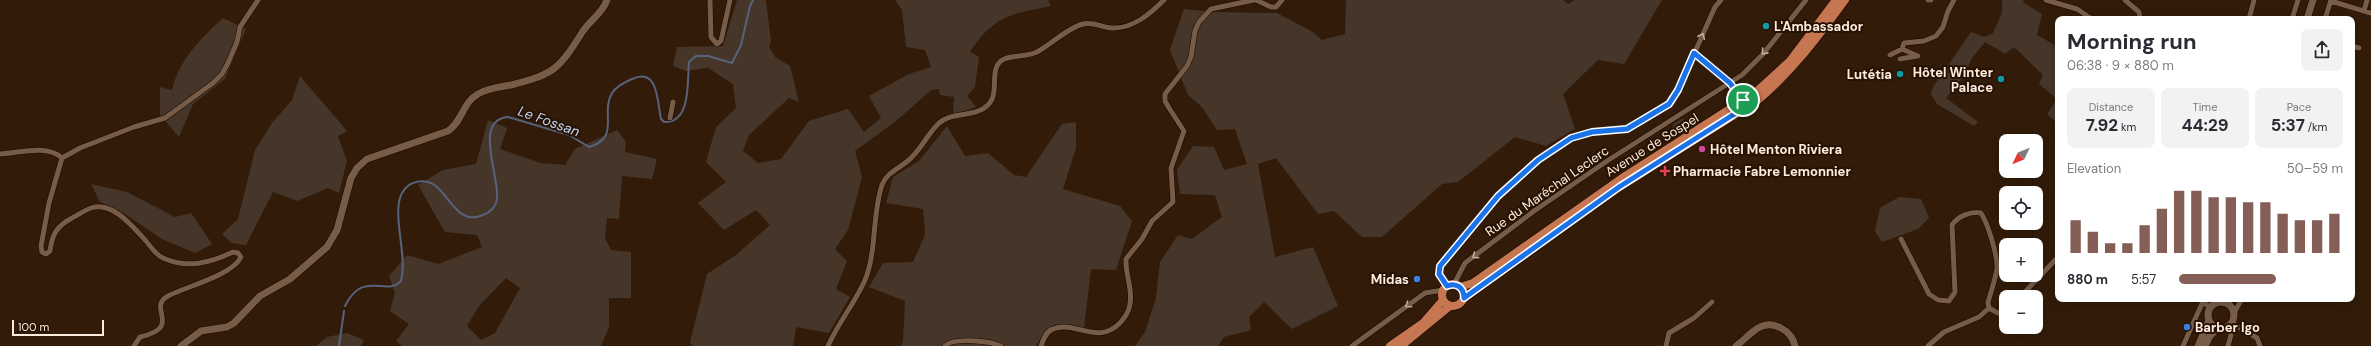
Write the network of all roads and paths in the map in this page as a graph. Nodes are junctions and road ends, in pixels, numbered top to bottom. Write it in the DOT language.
graph roads {
  1 [pos="258,0"];
  2 [pos="607,0"];
  3 [pos="710,0"];
  4 [pos="730,0"];
  5 [pos="1164,0"];
  6 [pos="1255,0"];
  7 [pos="1282,0"];
  8 [pos="1720,0"];
  9 [pos="1806,0"];
  10 [pos="1836,0"];
  11 [pos="1845,0"];
  12 [pos="1928,0"];
  13 [pos="1931,0"];
  14 [pos="1954,0"];
  15 [pos="2046,0"];
  16 [pos="2125,0"];
  17 [pos="2254,0"];
  18 [pos="2298,0"];
  19 [pos="2313,0"];
  20 [pos="2331,0"];
  21 [pos="2367,0"];
  22 [pos="2364,11"];
  23 [pos="2371,14"];
  24 [pos="2088,16"];
  25 [pos="2140,16"];
  26 [pos="2249,16"];
  27 [pos="2293,16"];
  28 [pos="2308,16"];
  29 [pos="2326,16"];
  30 [pos="2355,47"];
  31 [pos="2359,48"];
  32 [pos="1902,49"];
  33 [pos="1694,53"];
  34 [pos="1890,55"];
  35 [pos="1900,59"];
  36 [pos="1730,83"];
  37 [pos="672,102"];
  38 [pos="1745,103"];
  39 [pos="670,118"];
  40 [pos="0,154"];
  41 [pos="62,158"];
  42 [pos="1901,239"];
  43 [pos="2055,260"];
  44 [pos="1451,287"];
  45 [pos="2027,290"];
  46 [pos="1464,298"];
  47 [pos="1712,302"];
  48 [pos="2203,302"];
  49 [pos="2204,302"];
  50 [pos="2220,302"];
  51 [pos="2226,302"];
  52 [pos="2240,302"];
  53 [pos="1446,303"];
  54 [pos="2211,307"];
  55 [pos="1989,308"];
  56 [pos="1999,312"];
  57 [pos="2234,313"];
  58 [pos="2209,320"];
  59 [pos="2230,325"];
  60 [pos="2218,328"];
  61 [pos="134,346"];
  62 [pos="181,346"];
  63 [pos="828,346"];
  64 [pos="945,346"];
  65 [pos="1000,346"];
  66 [pos="1041,346"];
  67 [pos="1352,346"];
  68 [pos="1390,346"];
  69 [pos="1401,346"];
  70 [pos="1666,346"];
  71 [pos="1736,346"];
  72 [pos="1796,346"];
  73 [pos="1928,346"];
  74 [pos="2183,346"];
  75 [pos="2198,346"];
  76 [pos="2205,346"];
  77 [pos="2228,346"];
  78 [pos="2260,346"];
  1 -- 41 [label="street"];
  2 -- 62 [label="street"];
  3 -- 4 [label="street"];
  5 -- 63 [label="street"];
  6 -- 7 [label="street"];
  6 -- 66 [label="street"];
  33 -- 8 [label="street, one-way"];
  9 -- 36 [label="street, Rue du Maréchal Leclerc, one-way"];
  10 -- 38 [label="main road, Avenue de Sospel"];
  11 -- 38 [label="main road, Avenue de Sospel"];
  12 -- 13 [label="street"];
  14 -- 32 [label="street"];
  15 -- 24 [label="street"];
  16 -- 25 [label="street"];
  17 -- 26 [label="street"];
  18 -- 27 [label="street"];
  19 -- 28 [label="street"];
  20 -- 22 [label="street"];
  20 -- 29 [label="street"];
  21 -- 22 [label="street"];
  22 -- 23 [label="street"];
  30 -- 31 [label="street"];
  32 -- 34 [label="street"];
  32 -- 35 [label="street"];
  33 -- 36 [label="street"];
  33 -- 44 [label="street"];
  36 -- 38 [label="street"];
  36 -- 44 [label="street, Rue du Maréchal Leclerc, one-way"];
  37 -- 39 [label="street"];
  38 -- 44 [label="main road, Avenue de Sospel"];
  38 -- 46 [label="main road, Avenue de Sospel"];
  40 -- 41 [label="street"];
  41 -- 61 [label="street"];
  42 -- 55 [label="street"];
  43 -- 45 [label="street"];
  44 -- 46 [label="main road"];
  44 -- 53 [label="main road"];
  44 -- 67 [label="street, one-way"];
  46 -- 53 [label="main road, Avenue de Sospel"];
  47 -- 70 [label="street"];
  48 -- 74 [label="street"];
  49 -- 54 [label="street"];
  50 -- 54 [label="street"];
  51 -- 57 [label="street"];
  52 -- 57 [label="street"];
  53 -- 68 [label="main road"];
  53 -- 69 [label="main road"];
  54 -- 58 [label="street"];
  55 -- 56 [label="street"];
  55 -- 73 [label="street"];
  57 -- 59 [label="street"];
  58 -- 60 [label="street"];
  58 -- 75 [label="street"];
  59 -- 60 [label="street"];
  59 -- 77 [label="street"];
  59 -- 78 [label="street"];
  60 -- 76 [label="street"];
  64 -- 65 [label="street"];
  71 -- 72 [label="street"];
}
